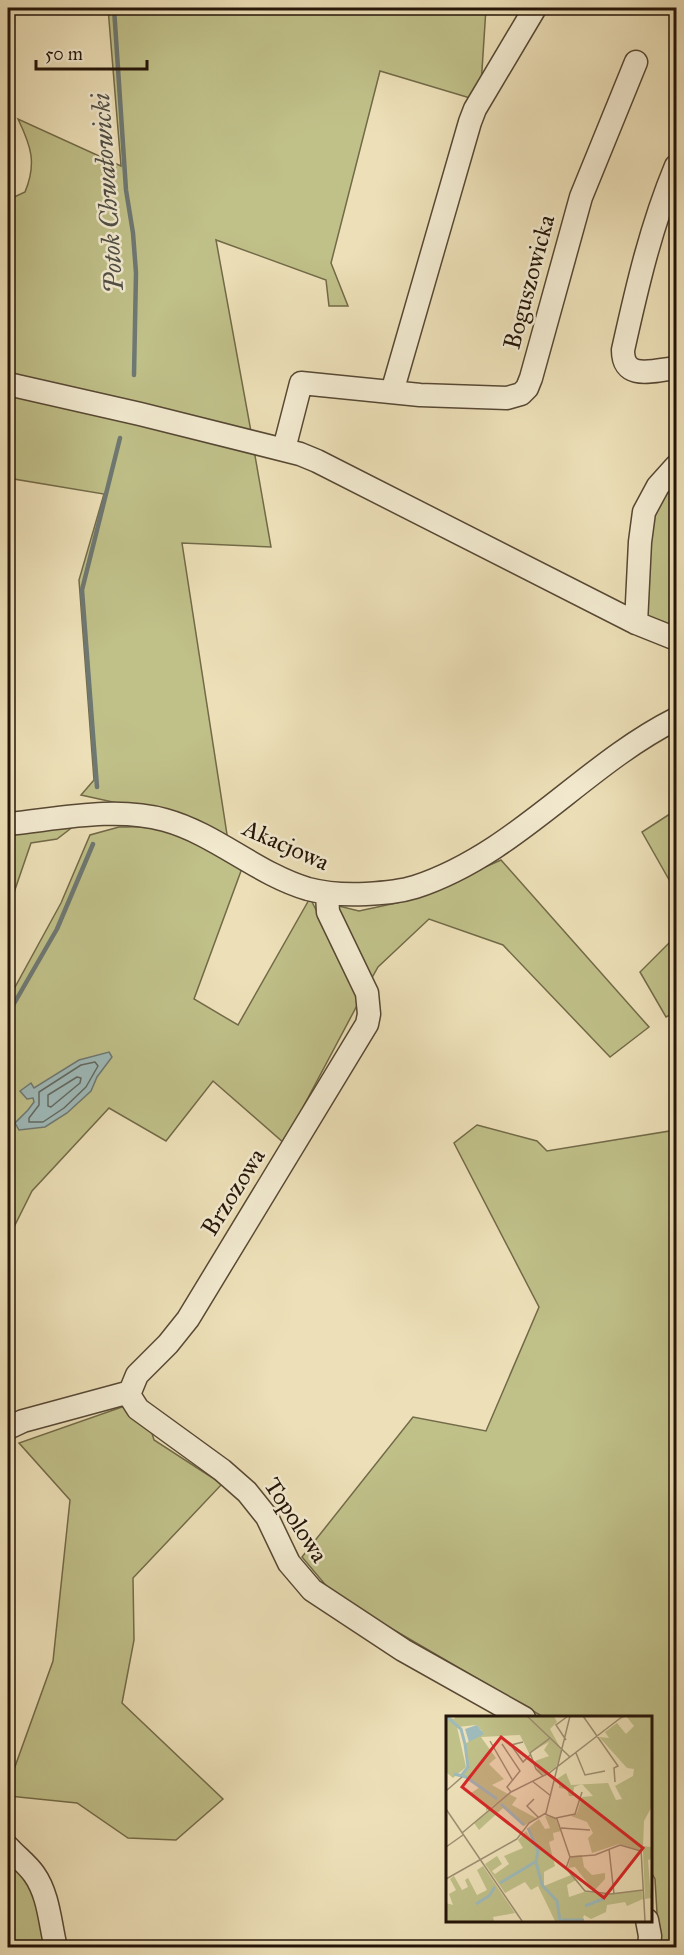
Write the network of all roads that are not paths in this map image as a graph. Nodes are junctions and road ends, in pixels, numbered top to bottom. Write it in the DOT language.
graph roads {
  1 [pos="535,8"];
  2 [pos="636,62"];
  3 [pos="676,166"];
  4 [pos="676,368"];
  5 [pos="8,384"];
  6 [pos="392,392"];
  7 [pos="284,449"];
  8 [pos="676,466"];
  9 [pos="636,623"];
  10 [pos="676,639"];
  11 [pos="676,719"];
  12 [pos="8,824"];
  13 [pos="327,893"];
  14 [pos="130,1392"];
  15 [pos="8,1428"];
  16 [pos="520,1716"];
  17 [pos="8,1847"];
  18 [pos="647,1922"];
  19 [pos="56,1947"];
  20 [pos="649,1947"];
  1 -- 6 [label="street"];
  2 -- 6 [label="street, Boguszowicka"];
  3 -- 4 [label="street"];
  5 -- 7 [label="street"];
  6 -- 7 [label="street, Boguszowicka"];
  7 -- 9 [label="street"];
  8 -- 9 [label="street"];
  9 -- 10 [label="street"];
  11 -- 13 [label="street, Akacjowa"];
  12 -- 13 [label="street, Akacjowa"];
  13 -- 14 [label="street, Brzozowa"];
  14 -- 15 [label="street"];
  14 -- 16 [label="street, Topolowa"];
  17 -- 19 [label="street"];
  18 -- 20 [label="street"];
}
